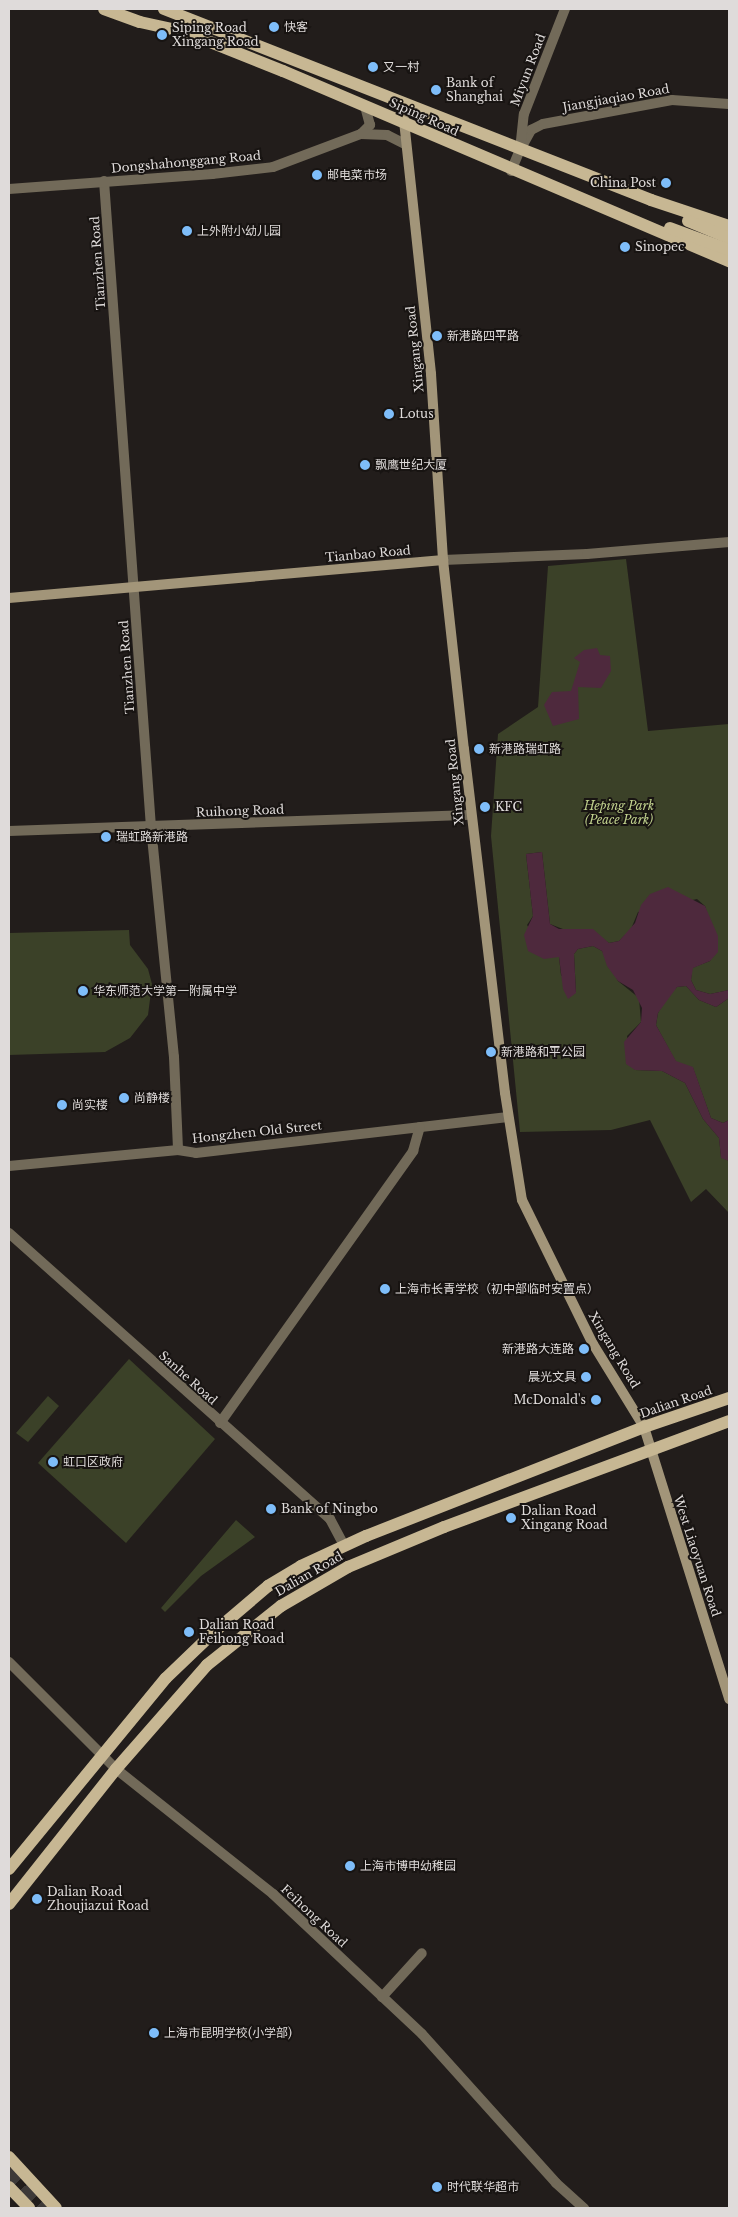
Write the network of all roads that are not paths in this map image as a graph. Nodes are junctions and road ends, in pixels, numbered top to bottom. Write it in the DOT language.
graph roads {
  1 [pos="104,9"];
  2 [pos="164,9"];
  3 [pos="565,9"];
  4 [pos="402,102"];
  5 [pos="729,104"];
  6 [pos="365,106"];
  7 [pos="404,122"];
  8 [pos="360,134"];
  9 [pos="405,144"];
  10 [pos="520,150"];
  11 [pos="511,171"];
  12 [pos="104,181"];
  13 [pos="9,189"];
  14 [pos="651,200"];
  15 [pos="729,226"];
  16 [pos="648,227"];
  17 [pos="729,238"];
  18 [pos="729,250"];
  19 [pos="729,261"];
  20 [pos="729,542"];
  21 [pos="444,560"];
  22 [pos="134,586"];
  23 [pos="9,598"];
  24 [pos="471,815"];
  25 [pos="151,827"];
  26 [pos="9,831"];
  27 [pos="508,1117"];
  28 [pos="420,1127"];
  29 [pos="178,1150"];
  30 [pos="9,1166"];
  31 [pos="9,1233"];
  32 [pos="729,1398"];
  33 [pos="729,1421"];
  34 [pos="220,1423"];
  35 [pos="644,1427"];
  36 [pos="650,1449"];
  37 [pos="344,1545"];
  38 [pos="9,1662"];
  39 [pos="729,1699"];
  40 [pos="102,1756"];
  41 [pos="116,1769"];
  42 [pos="9,1869"];
  43 [pos="9,1904"];
  44 [pos="422,1953"];
  45 [pos="382,1997"];
  46 [pos="9,2157"];
  47 [pos="9,2187"];
  48 [pos="29,2208"];
  49 [pos="56,2208"];
  50 [pos="584,2208"];
  1 -- 6 [label="main road, Siping Road"];
  2 -- 4 [label="main road, Siping Road"];
  3 -- 10 [label="street, Miyun Road"];
  4 -- 7 [label="street, Xingang Road"];
  4 -- 10 [label="main road, Siping Road"];
  5 -- 10 [label="street, Jiangjiaqiao Road"];
  6 -- 7 [label="main road, Siping Road"];
  6 -- 8 [label="street"];
  7 -- 9 [label="street, Xingang Road"];
  7 -- 11 [label="main road, Siping Road"];
  8 -- 9 [label="street, Dongshahonggang Road"];
  8 -- 12 [label="street, Dongshahonggang Road"];
  9 -- 21 [label="street, Xingang Road"];
  10 -- 11 [label="street, Miyun Road"];
  10 -- 14 [label="main road, Siping Road"];
  11 -- 16 [label="main road, Siping Road"];
  12 -- 13 [label="street, Dongshahonggang Road"];
  12 -- 22 [label="street, Tianzhen Road"];
  14 -- 15 [label="main road, Siping Road"];
  14 -- 17 [label="main road"];
  16 -- 18 [label="main road"];
  16 -- 19 [label="main road, Siping Road"];
  20 -- 21 [label="street, Tianbao Road"];
  21 -- 22 [label="street, Tianbao Road"];
  21 -- 24 [label="street, Xingang Road"];
  22 -- 23 [label="street, Tianbao Road"];
  22 -- 25 [label="street, Tianzhen Road"];
  24 -- 25 [label="street, Ruihong Road"];
  24 -- 27 [label="street, Xingang Road"];
  25 -- 26 [label="street, Ruihong Road"];
  25 -- 29 [label="street, Tianzhen Road"];
  27 -- 28 [label="street, Hongzhen Old Street"];
  27 -- 35 [label="street, Xingang Road"];
  28 -- 29 [label="street, Hongzhen Old Street"];
  28 -- 34 [label="street"];
  29 -- 30 [label="street, Hongzhen Old Street"];
  31 -- 34 [label="street, Sanhe Road"];
  32 -- 35 [label="main road, Dalian Road"];
  33 -- 36 [label="main road, Dalian Road"];
  34 -- 37 [label="street, Sanhe Road"];
  35 -- 36 [label="street, Xingang Road"];
  35 -- 37 [label="main road, Dalian Road"];
  36 -- 39 [label="street, West Liaoyuan Road"];
  36 -- 41 [label="main road, Dalian Road"];
  37 -- 40 [label="main road, Dalian Road"];
  38 -- 40 [label="street, Feihong Road"];
  40 -- 41 [label="street, Feihong Road"];
  40 -- 42 [label="main road, Dalian Road"];
  41 -- 43 [label="main road, Dalian Road"];
  41 -- 45 [label="street, Feihong Road"];
  44 -- 45 [label="street"];
  45 -- 50 [label="street, Feihong Road"];
  46 -- 49 [label="main road"];
  47 -- 48 [label="main road"];
}
